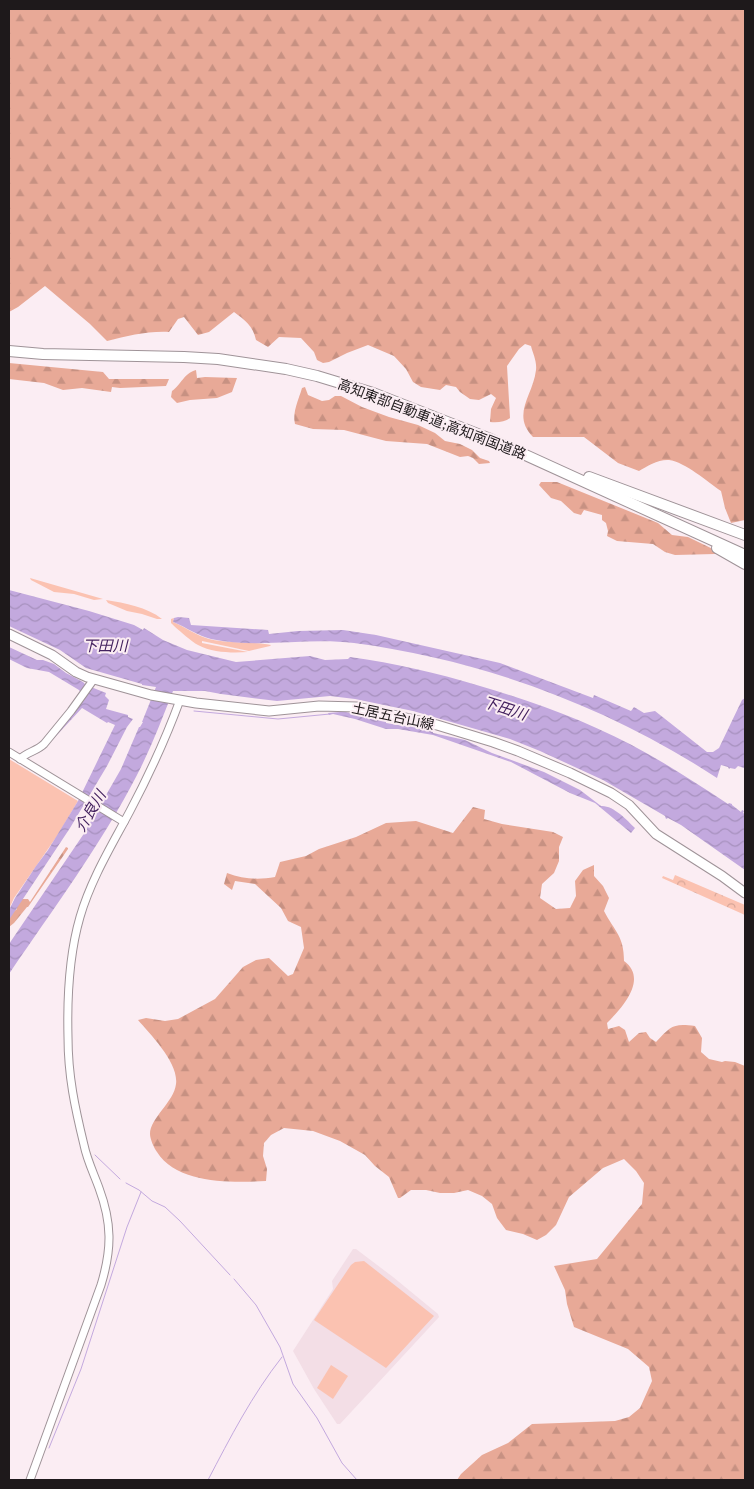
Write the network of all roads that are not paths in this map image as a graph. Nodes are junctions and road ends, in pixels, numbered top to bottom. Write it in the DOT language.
graph roads {
  1 [pos="9,351"];
  2 [pos="527,455"];
  3 [pos="745,535"];
  4 [pos="705,539"];
  5 [pos="745,555"];
  6 [pos="745,564"];
  7 [pos="9,634"];
  8 [pos="92,682"];
  9 [pos="177,700"];
  10 [pos="9,752"];
  11 [pos="20,759"];
  12 [pos="124,822"];
  13 [pos="745,893"];
  14 [pos="30,1480"];
  1 -- 2 [label="highway, 高知東部自動車道;高知南国道路"];
  2 -- 3 [label="highway"];
  2 -- 4 [label="highway, 高知東部自動車道;高知南国道路"];
  4 -- 5 [label="highway"];
  4 -- 6 [label="highway"];
  7 -- 8 [label="main road, 土居五台山線"];
  8 -- 9 [label="main road, 土居五台山線"];
  8 -- 11 [label="street"];
  9 -- 12 [label="street"];
  9 -- 13 [label="main road, 土居五台山線"];
  10 -- 11 [label="street"];
  11 -- 12 [label="street"];
  12 -- 14 [label="street"];
}
